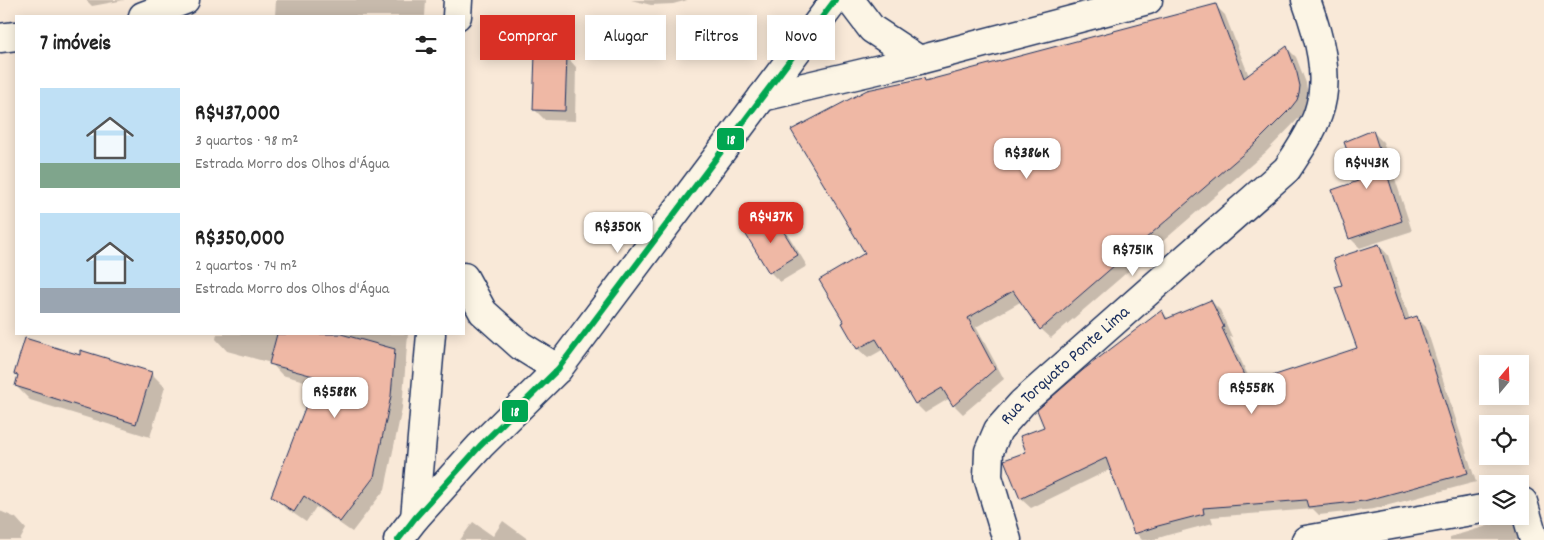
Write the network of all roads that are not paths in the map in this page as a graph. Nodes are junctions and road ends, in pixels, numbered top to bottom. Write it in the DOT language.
graph roads {
  1 [pos="184,0"];
  2 [pos="458,0"];
  3 [pos="835,0"];
  4 [pos="850,0"];
  5 [pos="1148,0"];
  6 [pos="1306,0"];
  7 [pos="146,15"];
  8 [pos="457,15"];
  9 [pos="15,36"];
  10 [pos="0,38"];
  11 [pos="919,60"];
  12 [pos="762,97"];
  13 [pos="465,279"];
  14 [pos="431,335"];
  15 [pos="558,369"];
  16 [pos="1529,501"];
  17 [pos="1479,510"];
  18 [pos="415,518"];
  19 [pos="398,540"];
  20 [pos="1007,540"];
  21 [pos="1306,540"];
  22 [pos="1534,540"];
  1 -- 7 [label="street"];
  2 -- 8 [label="street"];
  3 -- 12 [label="street"];
  4 -- 11 [label="street"];
  5 -- 11 [label="street"];
  6 -- 20 [label="street, Rua Torquato Ponte Lima"];
  9 -- 10 [label="street"];
  11 -- 12 [label="street"];
  12 -- 15 [label="street"];
  13 -- 15 [label="street"];
  14 -- 18 [label="street"];
  15 -- 18 [label="street"];
  16 -- 22 [label="street"];
  17 -- 21 [label="street"];
  18 -- 19 [label="street"];
}
